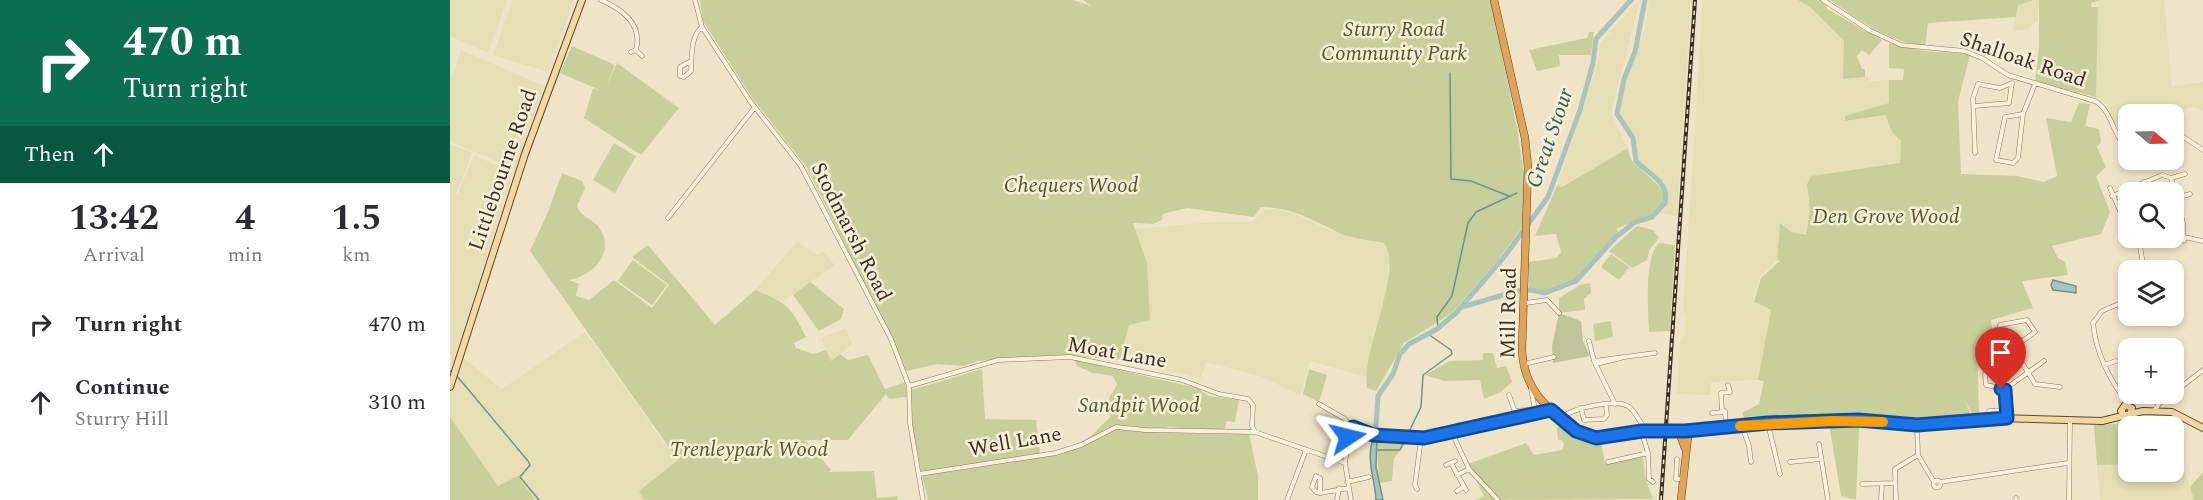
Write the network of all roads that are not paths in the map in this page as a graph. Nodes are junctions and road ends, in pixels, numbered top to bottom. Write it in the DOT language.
graph roads {
  1 [pos="582,0"];
  2 [pos="601,0"];
  3 [pos="695,0"];
  4 [pos="1494,0"];
  5 [pos="1823,0"];
  6 [pos="702,27"];
  7 [pos="642,56"];
  8 [pos="689,62"];
  9 [pos="2016,77"];
  10 [pos="2012,82"];
  11 [pos="2035,84"];
  12 [pos="1975,106"];
  13 [pos="755,107"];
  14 [pos="2023,114"];
  15 [pos="2118,135"];
  16 [pos="2184,137"];
  17 [pos="2203,150"];
  18 [pos="1976,153"];
  19 [pos="2185,174"];
  20 [pos="2171,178"];
  21 [pos="2144,182"];
  22 [pos="2172,182"];
  23 [pos="2110,188"];
  24 [pos="2118,193"];
  25 [pos="2190,194"];
  26 [pos="2112,196"];
  27 [pos="2184,196"];
  28 [pos="2118,207"];
  29 [pos="668,218"];
  30 [pos="2184,239"];
  31 [pos="2203,241"];
  32 [pos="1526,301"];
  33 [pos="2118,306"];
  34 [pos="1559,313"];
  35 [pos="2000,334"];
  36 [pos="1589,341"];
  37 [pos="2014,349"];
  38 [pos="1655,353"];
  39 [pos="1554,357"];
  40 [pos="2044,361"];
  41 [pos="2116,361"];
  42 [pos="1595,363"];
  43 [pos="1523,364"];
  44 [pos="2104,365"];
  45 [pos="2203,370"];
  46 [pos="1987,371"];
  47 [pos="2028,373"];
  48 [pos="1728,385"];
  49 [pos="909,386"];
  50 [pos="450,387"];
  51 [pos="1531,387"];
  52 [pos="2060,387"];
  53 [pos="2118,388"];
  54 [pos="2005,390"];
  55 [pos="1509,395"];
  56 [pos="1319,404"];
  57 [pos="1615,404"];
  58 [pos="2122,404"];
  59 [pos="1606,405"];
  60 [pos="2130,406"];
  61 [pos="1581,408"];
  62 [pos="1527,410"];
  63 [pos="1551,410"];
  64 [pos="2007,410"];
  65 [pos="2121,410"];
  66 [pos="1514,411"];
  67 [pos="1726,411"];
  68 [pos="1989,411"];
  69 [pos="2143,411"];
  70 [pos="1712,412"];
  71 [pos="2153,412"];
  72 [pos="1536,415"];
  73 [pos="2127,416"];
  74 [pos="1517,418"];
  75 [pos="1561,418"];
  76 [pos="2007,418"];
  77 [pos="2118,418"];
  78 [pos="2070,420"];
  79 [pos="2107,420"];
  80 [pos="1768,423"];
  81 [pos="1917,425"];
  82 [pos="1742,426"];
  83 [pos="1726,427"];
  84 [pos="1351,428"];
  85 [pos="1643,428"];
  86 [pos="2203,428"];
  87 [pos="1255,432"];
  88 [pos="1452,433"];
  89 [pos="1683,435"];
  90 [pos="1421,438"];
  91 [pos="1819,444"];
  92 [pos="1306,450"];
  93 [pos="1648,455"];
  94 [pos="1918,455"];
  95 [pos="1677,459"];
  96 [pos="1821,459"];
  97 [pos="1608,462"];
  98 [pos="1751,462"];
  99 [pos="1790,462"];
  100 [pos="1450,463"];
  101 [pos="2068,463"];
  102 [pos="1345,464"];
  103 [pos="1469,469"];
  104 [pos="919,474"];
  105 [pos="1780,474"];
  106 [pos="1457,476"];
  107 [pos="1368,477"];
  108 [pos="1683,479"];
  109 [pos="1347,482"];
  110 [pos="1653,482"];
  111 [pos="1895,483"];
  112 [pos="1862,484"];
  113 [pos="1882,484"];
  114 [pos="1339,488"];
  115 [pos="1350,489"];
  116 [pos="1417,489"];
  117 [pos="1457,491"];
  118 [pos="1320,493"];
  119 [pos="1828,497"];
  120 [pos="923,500"];
  121 [pos="1287,500"];
  122 [pos="1337,500"];
  123 [pos="1351,500"];
  124 [pos="1498,500"];
  125 [pos="1681,500"];
  126 [pos="1881,500"];
  127 [pos="1896,500"];
  128 [pos="2069,500"];
  1 -- 50 [label="main road, Littlebourne Road"];
  2 -- 7 [label="street"];
  3 -- 6 [label="street, Stodmarsh Road"];
  4 -- 32 [label="highway, Mill Road"];
  5 -- 9 [label="street, Shalloak Road"];
  6 -- 8 [label="street"];
  6 -- 13 [label="street, Stodmarsh Road"];
  9 -- 10 [label="street"];
  9 -- 11 [label="street, Shalloak Road"];
  10 -- 12 [label="street"];
  10 -- 12 [label="street"];
  11 -- 14 [label="street"];
  11 -- 15 [label="street, Shalloak Road"];
  12 -- 18 [label="street"];
  13 -- 29 [label="street"];
  13 -- 49 [label="street, Stodmarsh Road"];
  14 -- 14 [label="street"];
  16 -- 17 [label="street"];
  19 -- 20 [label="street"];
  20 -- 21 [label="street"];
  20 -- 22 [label="street"];
  23 -- 26 [label="street"];
  24 -- 26 [label="street"];
  25 -- 27 [label="street"];
  26 -- 28 [label="street"];
  30 -- 31 [label="street"];
  32 -- 34 [label="street"];
  32 -- 43 [label="highway, Mill Road"];
  33 -- 44 [label="street"];
  35 -- 37 [label="street"];
  35 -- 37 [label="street"];
  35 -- 46 [label="street"];
  36 -- 42 [label="street"];
  37 -- 46 [label="street"];
  37 -- 47 [label="street"];
  38 -- 42 [label="street"];
  39 -- 43 [label="street"];
  40 -- 47 [label="street"];
  41 -- 44 [label="street"];
  42 -- 57 [label="street"];
  43 -- 51 [label="highway, Mill Road"];
  44 -- 53 [label="street"];
  45 -- 71 [label="street"];
  46 -- 54 [label="street"];
  47 -- 52 [label="street"];
  47 -- 54 [label="street"];
  48 -- 67 [label="street"];
  49 -- 87 [label="street, Moat Lane"];
  49 -- 104 [label="street, Stodmarsh Road"];
  51 -- 63 [label="highway"];
  51 -- 72 [label="street"];
  54 -- 64 [label="street"];
  55 -- 66 [label="street"];
  56 -- 84 [label="street"];
  57 -- 59 [label="street"];
  57 -- 85 [label="street"];
  58 -- 65 [label="street"];
  59 -- 61 [label="street"];
  59 -- 61 [label="street"];
  60 -- 65 [label="main road"];
  60 -- 69 [label="main road"];
  60 -- 73 [label="main road"];
  61 -- 75 [label="street"];
  62 -- 66 [label="street"];
  63 -- 72 [label="street"];
  63 -- 75 [label="highway"];
  64 -- 68 [label="street"];
  64 -- 76 [label="street"];
  65 -- 73 [label="main road"];
  65 -- 79 [label="main road"];
  66 -- 74 [label="street"];
  67 -- 70 [label="street"];
  67 -- 83 [label="street"];
  69 -- 71 [label="main road"];
  69 -- 73 [label="main road"];
  71 -- 86 [label="main road"];
  72 -- 74 [label="street"];
  74 -- 88 [label="street"];
  75 -- 85 [label="highway"];
  76 -- 78 [label="main road"];
  76 -- 81 [label="main road"];
  77 -- 79 [label="main road"];
  78 -- 79 [label="main road"];
  78 -- 101 [label="street"];
  80 -- 81 [label="main road"];
  80 -- 82 [label="main road"];
  80 -- 105 [label="street"];
  81 -- 94 [label="street"];
  82 -- 83 [label="main road"];
  82 -- 98 [label="street"];
  83 -- 89 [label="main road"];
  84 -- 90 [label="street"];
  84 -- 102 [label="street"];
  85 -- 89 [label="highway"];
  85 -- 93 [label="street"];
  87 -- 92 [label="street, Well Lane"];
  87 -- 104 [label="street, Well Lane"];
  88 -- 90 [label="street"];
  88 -- 103 [label="street"];
  89 -- 108 [label="highway"];
  90 -- 116 [label="street"];
  91 -- 96 [label="street"];
  92 -- 102 [label="street, Well Lane"];
  92 -- 121 [label="street"];
  93 -- 97 [label="street"];
  93 -- 110 [label="street"];
  94 -- 101 [label="street"];
  94 -- 111 [label="street"];
  95 -- 108 [label="street"];
  96 -- 99 [label="street"];
  96 -- 119 [label="street"];
  100 -- 106 [label="street"];
  101 -- 128 [label="street"];
  102 -- 109 [label="street"];
  103 -- 106 [label="street"];
  103 -- 124 [label="street"];
  104 -- 120 [label="street, Stodmarsh Road"];
  106 -- 117 [label="street"];
  107 -- 109 [label="street"];
  108 -- 125 [label="highway"];
  109 -- 115 [label="street"];
  111 -- 113 [label="street"];
  111 -- 127 [label="street"];
  112 -- 113 [label="street"];
  113 -- 126 [label="street"];
  114 -- 115 [label="street"];
  114 -- 118 [label="street"];
  114 -- 122 [label="street"];
  115 -- 123 [label="street"];
}
